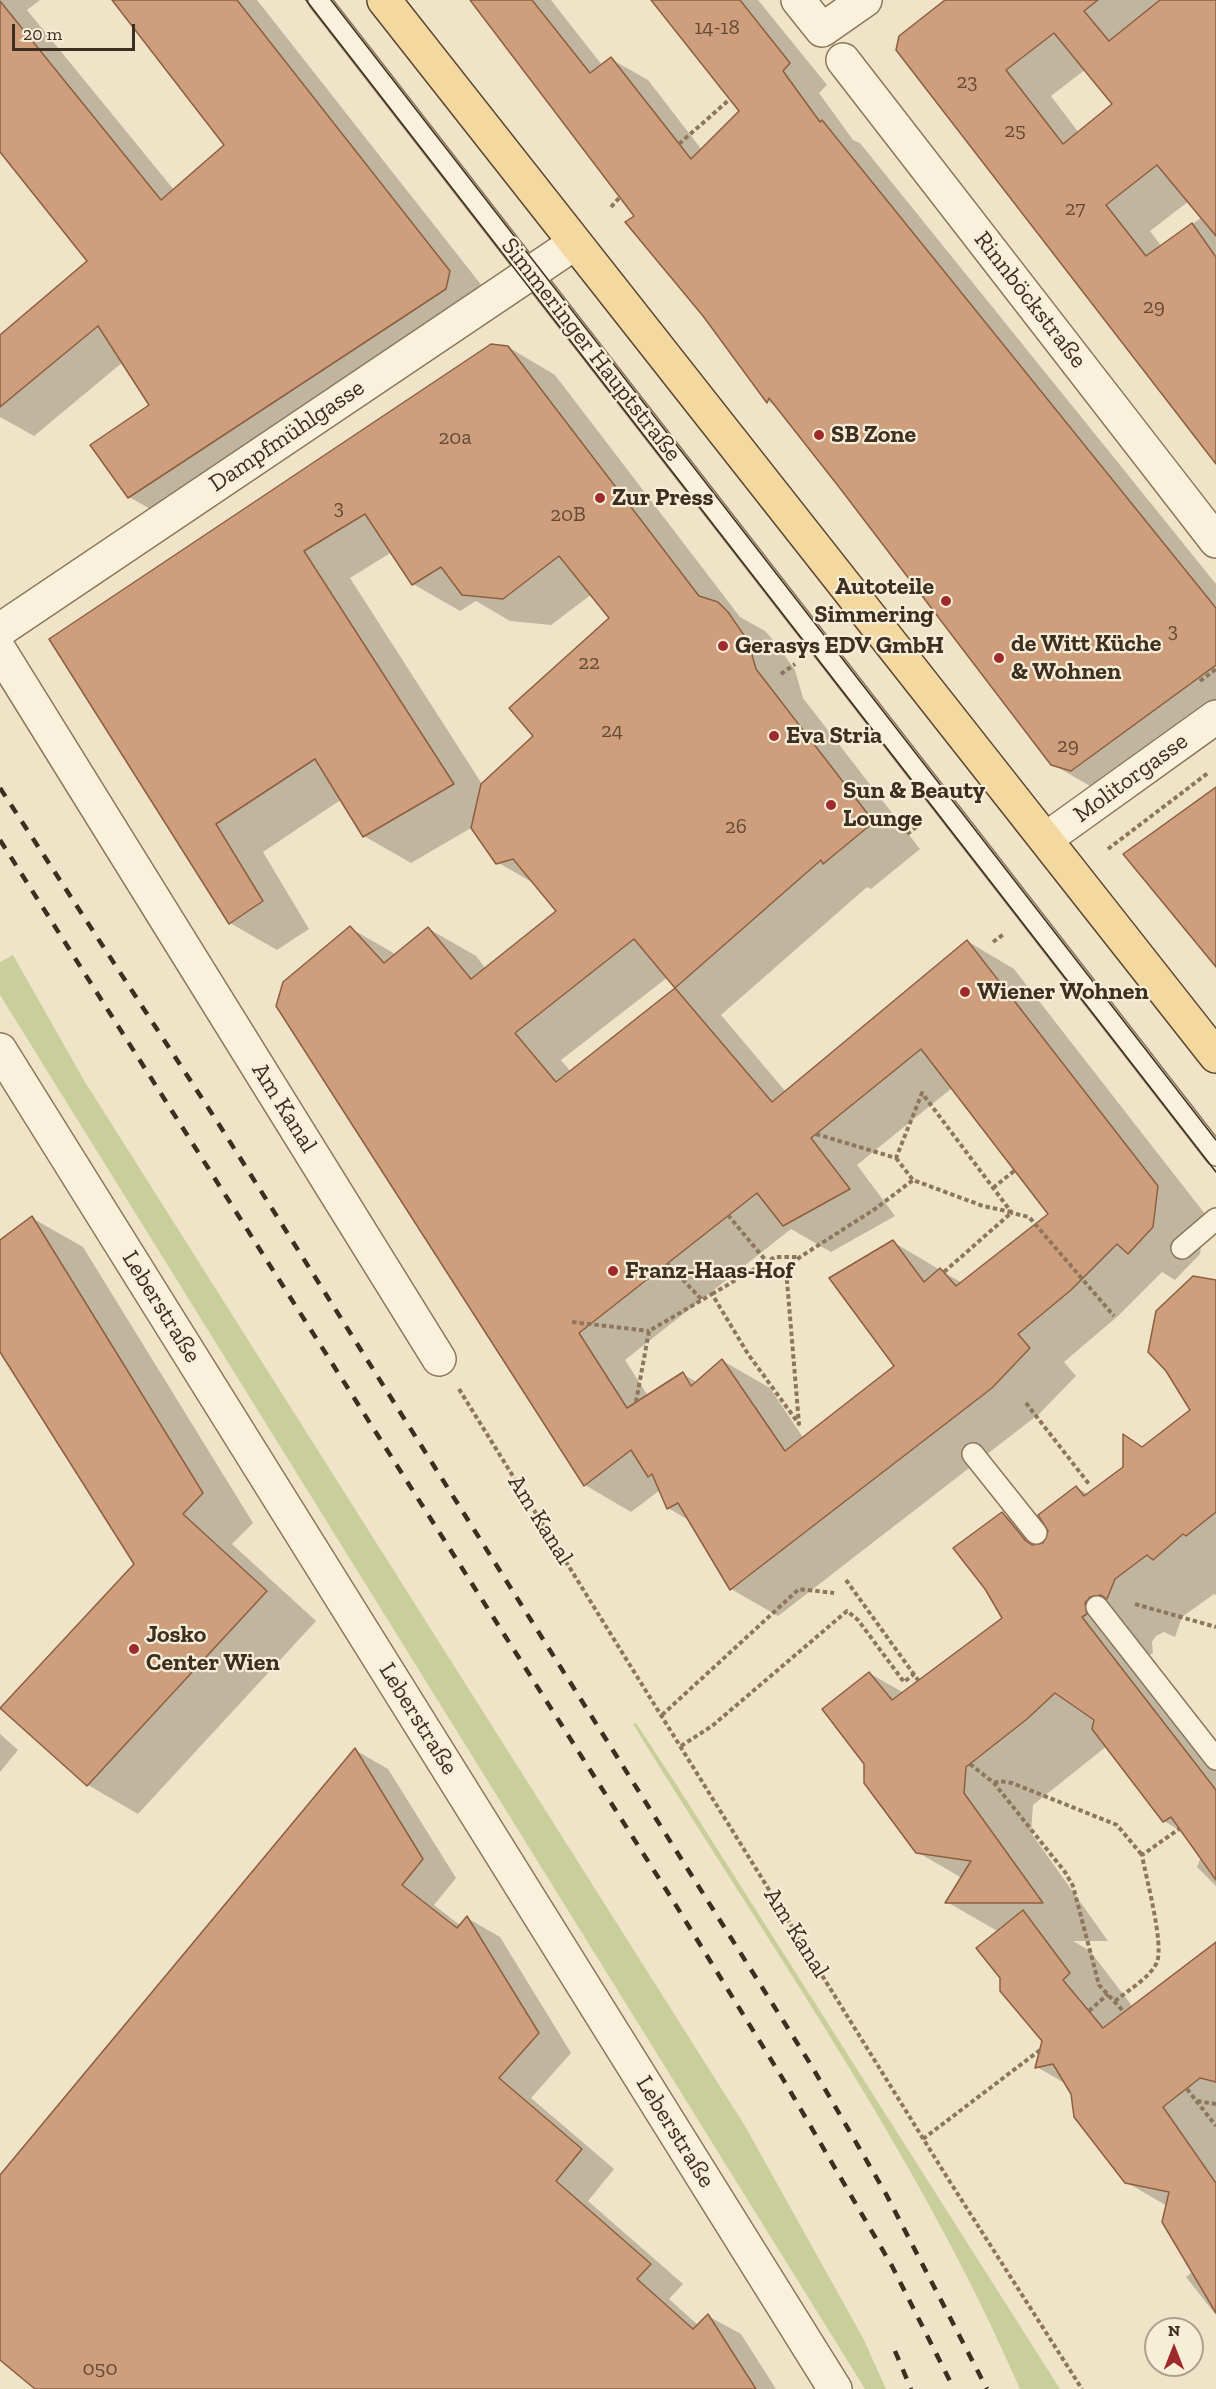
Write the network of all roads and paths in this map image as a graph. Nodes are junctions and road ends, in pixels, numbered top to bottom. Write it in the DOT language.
graph roads {
  1 [pos="319,0"];
  2 [pos="384,0"];
  3 [pos="798,0"];
  4 [pos="844,16"];
  5 [pos="843,60"];
  6 [pos="730,99"];
  7 [pos="679,144"];
  8 [pos="620,197"];
  9 [pos="610,207"];
  10 [pos="575,243"];
  11 [pos="531,273"];
  12 [pos="1216,541"];
  13 [pos="0,630"];
  14 [pos="0,651"];
  15 [pos="1216,717"];
  16 [pos="1216,767"];
  17 [pos="1046,839"];
  18 [pos="1108,849"];
  19 [pos="0,1050"];
  20 [pos="1216,1056"];
  21 [pos="816,1134"];
  22 [pos="1216,1155"];
  23 [pos="896,1158"];
  24 [pos="1014,1171"];
  25 [pos="913,1180"];
  26 [pos="993,1188"];
  27 [pos="1011,1213"];
  28 [pos="728,1215"];
  29 [pos="1216,1219"];
  30 [pos="1182,1248"];
  31 [pos="800,1257"];
  32 [pos="767,1262"];
  33 [pos="667,1263"];
  34 [pos="944,1272"];
  35 [pos="712,1294"];
  36 [pos="702,1300"];
  37 [pos="1114,1316"];
  38 [pos="572,1322"];
  39 [pos="649,1331"];
  40 [pos="440,1359"];
  41 [pos="636,1402"];
  42 [pos="1026,1403"];
  43 [pos="974,1454"];
  44 [pos="1089,1484"];
  45 [pos="1036,1533"];
  46 [pos="846,1580"];
  47 [pos="834,1593"];
  48 [pos="1100,1611"];
  49 [pos="1216,1627"];
  50 [pos="914,1674"];
  51 [pos="918,1680"];
  52 [pos="662,1715"];
  53 [pos="681,1746"];
  54 [pos="1216,1759"];
  55 [pos="970,1764"];
  56 [pos="994,1783"];
  57 [pos="1179,1829"];
  58 [pos="1142,1855"];
  59 [pos="1108,1994"];
  60 [pos="1115,2001"];
  61 [pos="1089,2011"];
  62 [pos="1124,2012"];
  63 [pos="1040,2050"];
  64 [pos="1187,2089"];
  65 [pos="1196,2101"];
  66 [pos="1216,2104"];
  67 [pos="1216,2126"];
  68 [pos="923,2139"];
  69 [pos="835,2389"];
  70 [pos="1082,2389"];
  1 -- 11 [label="lane, Simmeringer Hauptstraße"];
  2 -- 10 [label="main road"];
  3 -- 4 [label="street"];
  4 -- 5 [label="lane"];
  5 -- 12 [label="street, Rinnböckstraße"];
  6 -- 7 [label="path"];
  8 -- 9 [label="path"];
  10 -- 11 [label="street, Dampfmühlgasse"];
  10 -- 17 [label="main road"];
  11 -- 13 [label="street, Dampfmühlgasse"];
  11 -- 22 [label="lane, Simmeringer Hauptstraße"];
  14 -- 40 [label="street, Am Kanal"];
  15 -- 17 [label="street, Molitorgasse"];
  16 -- 18 [label="path"];
  17 -- 20 [label="main road"];
  19 -- 69 [label="street, Leberstraße"];
  21 -- 23 [label="path"];
  23 -- 25 [label="path"];
  23 -- 26 [label="path"];
  24 -- 26 [label="path"];
  25 -- 27 [label="path"];
  25 -- 31 [label="path"];
  26 -- 27 [label="path"];
  27 -- 34 [label="path"];
  27 -- 37 [label="path"];
  28 -- 32 [label="path"];
  29 -- 30 [label="lane"];
  31 -- 32 [label="path"];
  31 -- 35 [label="path"];
  32 -- 35 [label="path"];
  33 -- 36 [label="path"];
  35 -- 36 [label="path"];
  36 -- 39 [label="path"];
  38 -- 39 [label="path"];
  39 -- 41 [label="path"];
  40 -- 52 [label="path, Am Kanal"];
  42 -- 44 [label="path"];
  43 -- 45 [label="lane"];
  46 -- 50 [label="path"];
  47 -- 52 [label="path"];
  48 -- 49 [label="path"];
  48 -- 54 [label="lane"];
  50 -- 51 [label="path"];
  50 -- 53 [label="path"];
  52 -- 53 [label="path, Am Kanal"];
  53 -- 68 [label="path, Am Kanal"];
  55 -- 56 [label="path"];
  56 -- 58 [label="path"];
  56 -- 59 [label="path"];
  57 -- 58 [label="path"];
  58 -- 60 [label="path"];
  59 -- 60 [label="path"];
  59 -- 61 [label="path"];
  60 -- 62 [label="path"];
  63 -- 68 [label="path"];
  64 -- 65 [label="path"];
  65 -- 66 [label="path"];
  65 -- 67 [label="path"];
  68 -- 70 [label="path, Am Kanal"];
}
